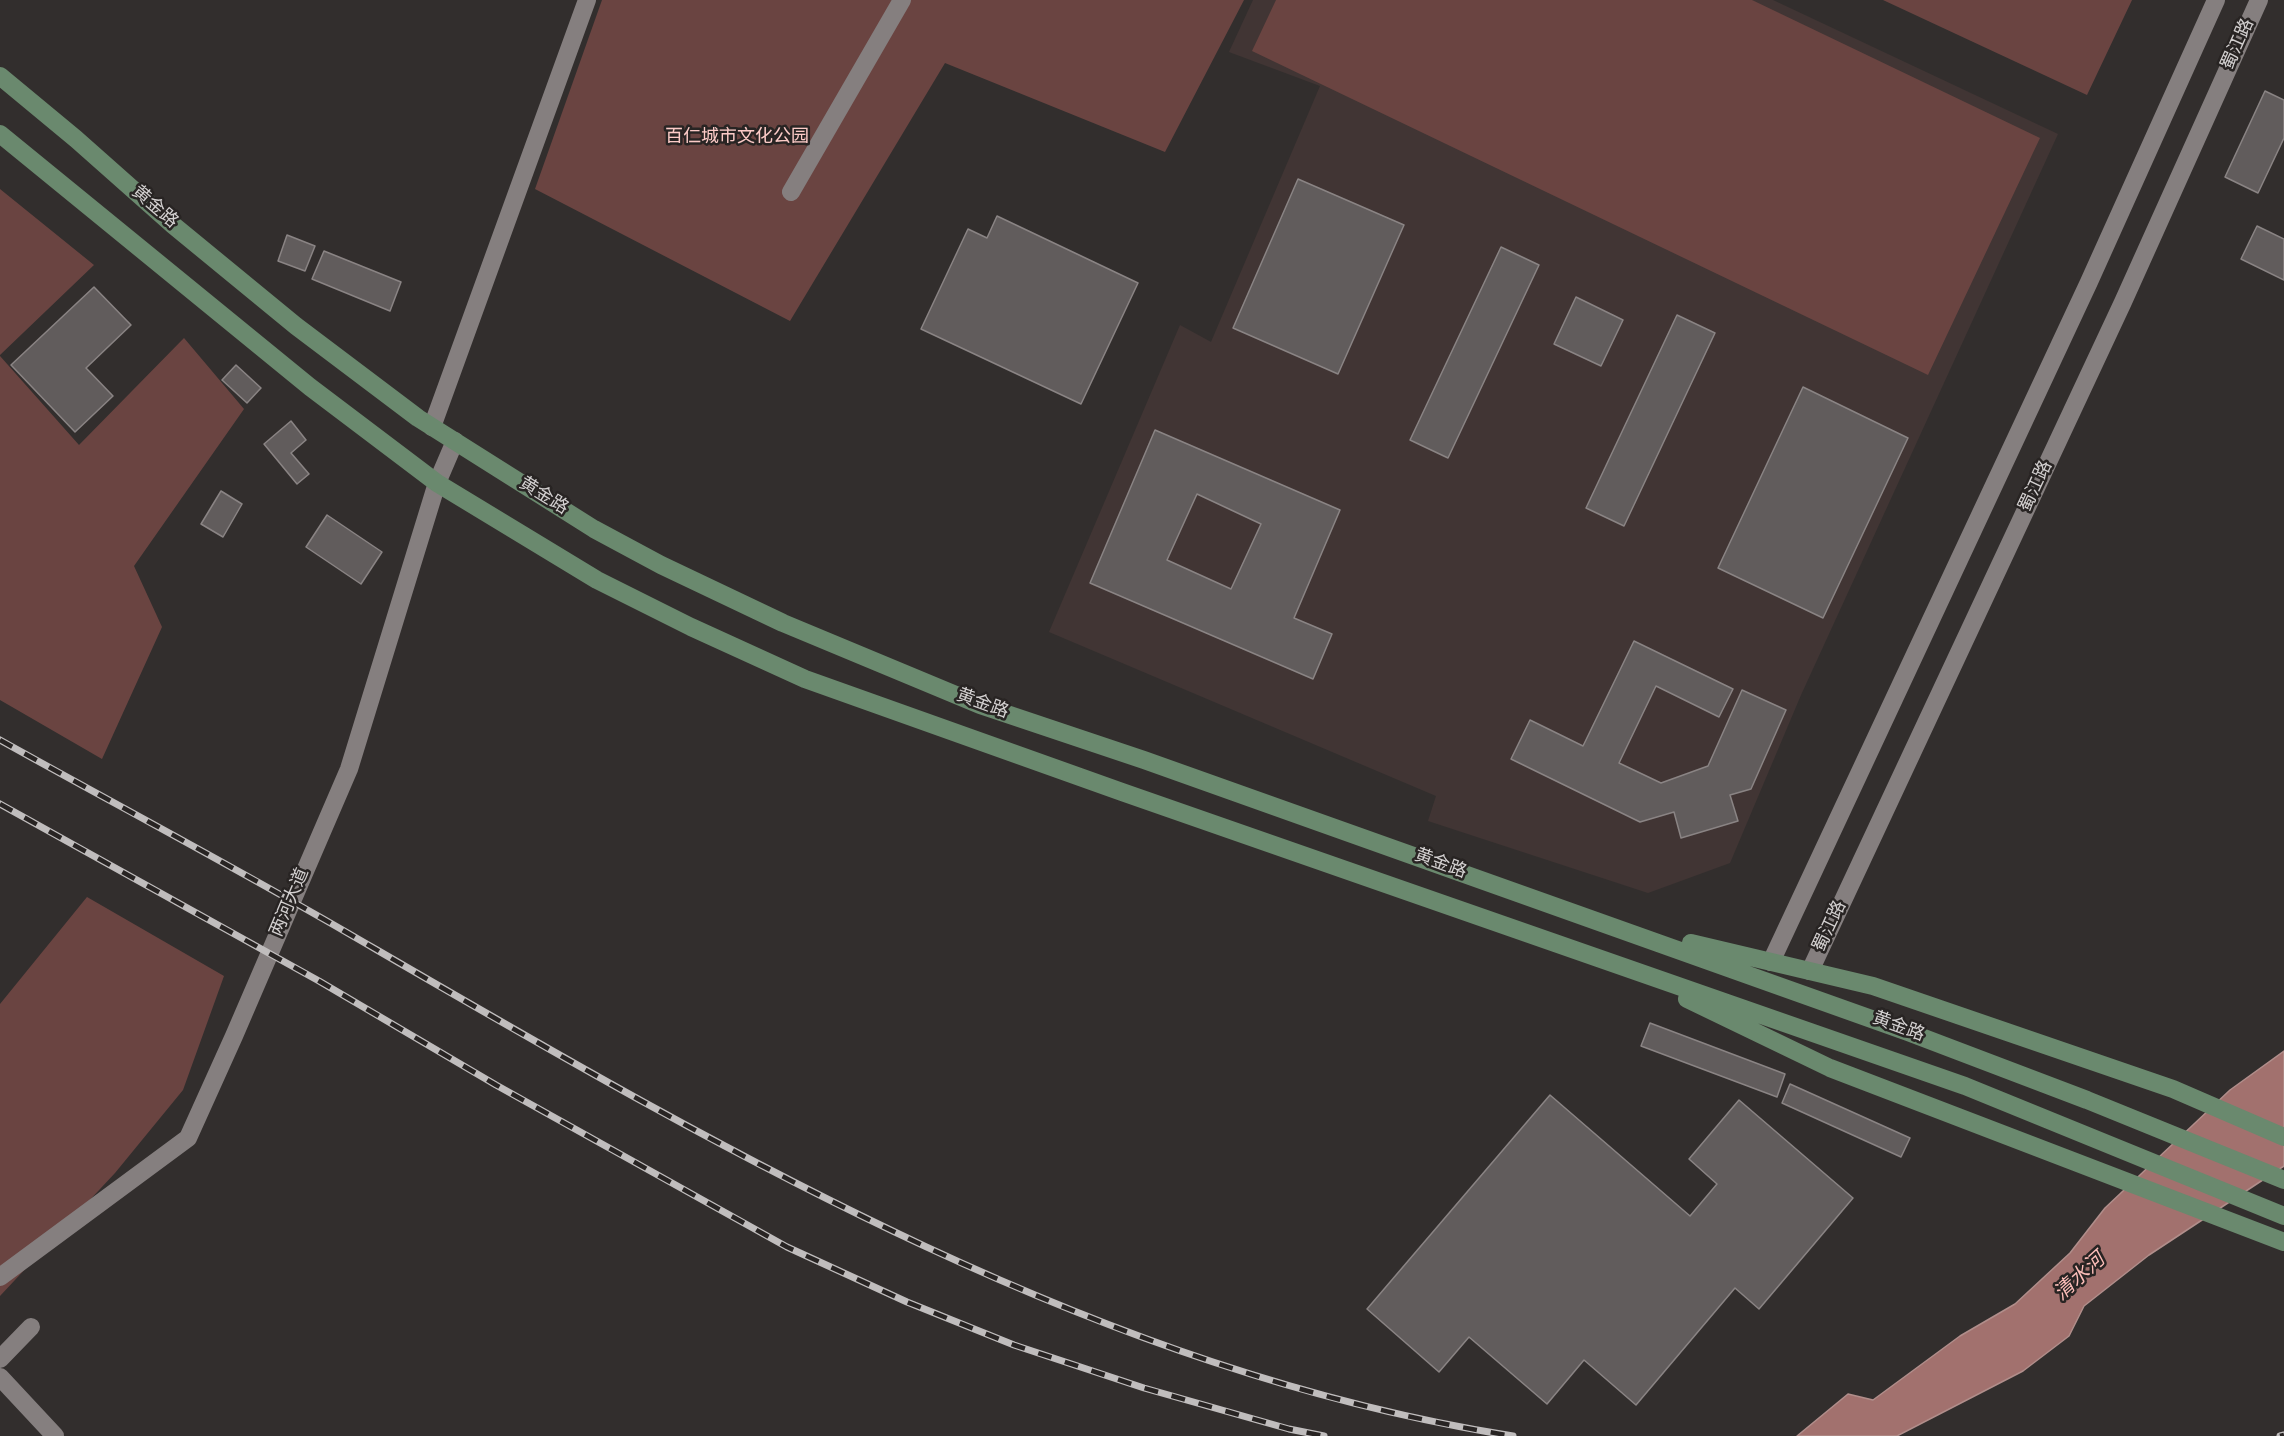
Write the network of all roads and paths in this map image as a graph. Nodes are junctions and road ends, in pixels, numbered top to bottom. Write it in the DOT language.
graph roads {
  1 [pos="587,0"];
  2 [pos="902,0"];
  3 [pos="2216,0"];
  4 [pos="2259,0"];
  5 [pos="0,76"];
  6 [pos="0,134"];
  7 [pos="792,192"];
  8 [pos="432,427"];
  9 [pos="455,441"];
  10 [pos="437,483"];
  11 [pos="1606,924"];
  12 [pos="1610,962"];
  13 [pos="1771,962"];
  14 [pos="1810,971"];
  15 [pos="2284,1137"];
  16 [pos="2284,1180"];
  17 [pos="2284,1216"];
  18 [pos="2278,1239"];
  19 [pos="0,1277"];
  20 [pos="31,1327"];
  21 [pos="0,1359"];
  22 [pos="0,1377"];
  23 [pos="55,1436"];
  1 -- 8 [label="street"];
  2 -- 7 [label="street"];
  3 -- 13 [label="street"];
  4 -- 14 [label="street, 蜀江路"];
  5 -- 8 [label="main road, 黄金路"];
  6 -- 10 [label="main road, 黄金路"];
  8 -- 9 [label="main road, 黄金路"];
  9 -- 10 [label="street, 两河大道"];
  9 -- 11 [label="main road, 黄金路"];
  10 -- 12 [label="main road, 黄金路"];
  10 -- 19 [label="street, 两河大道"];
  11 -- 13 [label="main road"];
  11 -- 16 [label="main road, 黄金路"];
  12 -- 17 [label="main road, 黄金路"];
  12 -- 18 [label="main road"];
  13 -- 14 [label="main road"];
  14 -- 15 [label="main road"];
  20 -- 21 [label="street"];
  22 -- 23 [label="street"];
}
